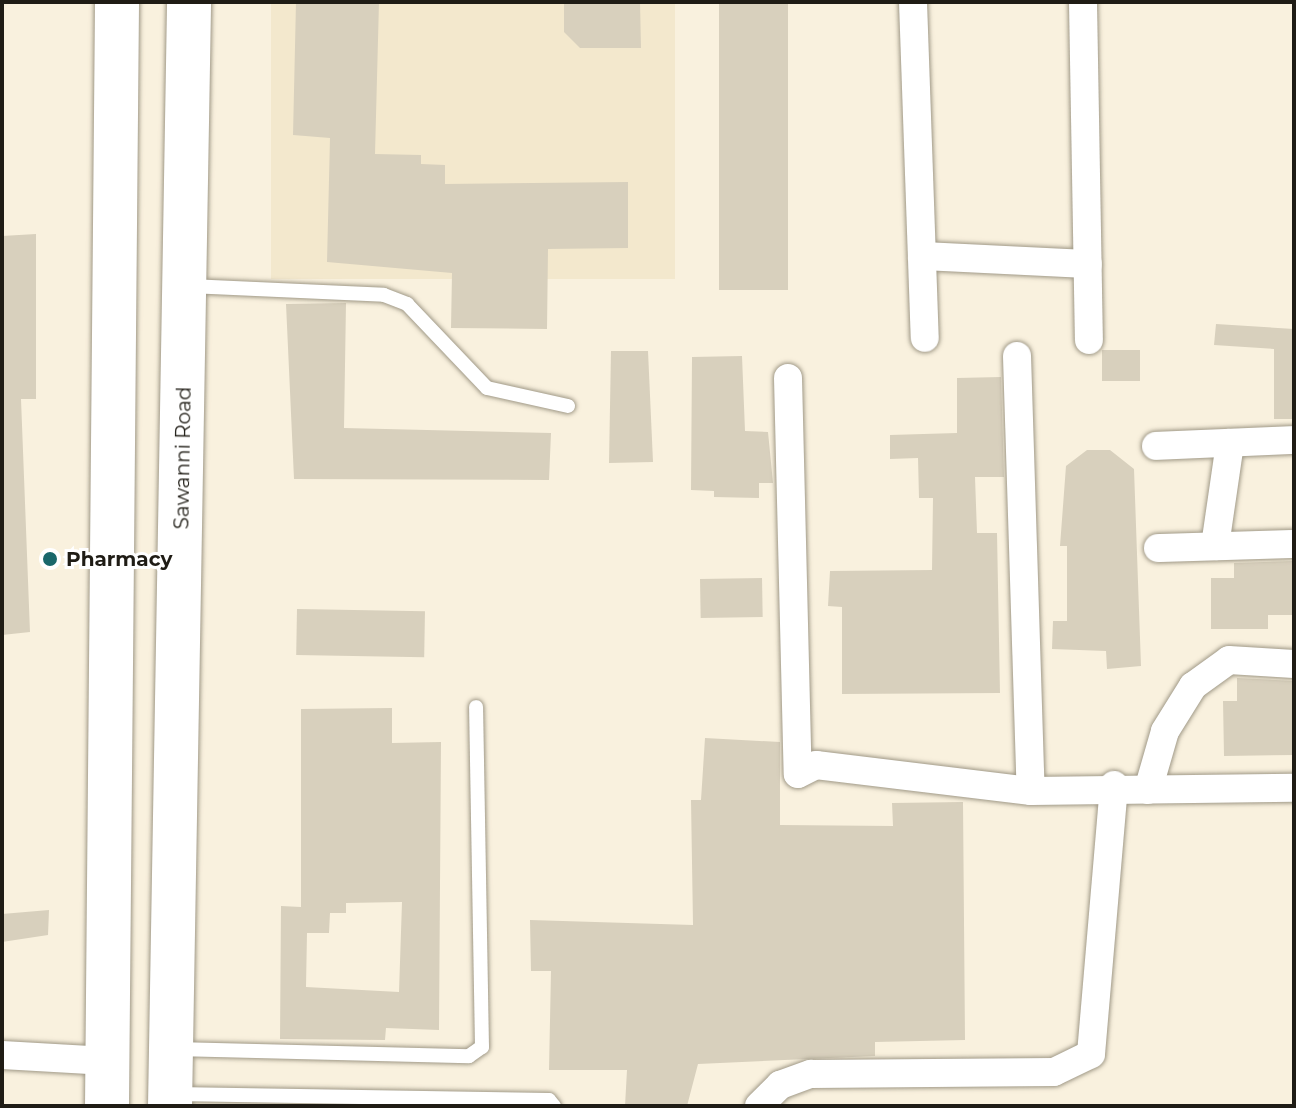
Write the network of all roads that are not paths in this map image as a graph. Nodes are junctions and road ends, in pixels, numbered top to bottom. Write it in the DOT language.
graph roads {
  1 [pos="117,2"];
  2 [pos="189,2"];
  3 [pos="913,2"];
  4 [pos="1083,2"];
  5 [pos="922,256"];
  6 [pos="1088,264"];
  7 [pos="187,286"];
  8 [pos="925,338"];
  9 [pos="1089,340"];
  10 [pos="1017,356"];
  11 [pos="788,378"];
  12 [pos="568,406"];
  13 [pos="1294,440"];
  14 [pos="1230,443"];
  15 [pos="1156,446"];
  16 [pos="1294,544"];
  17 [pos="1215,546"];
  18 [pos="1158,548"];
  19 [pos="1294,664"];
  20 [pos="476,707"];
  21 [pos="1114,785"];
  22 [pos="1294,788"];
  23 [pos="1148,790"];
  24 [pos="1031,791"];
  25 [pos="171,1049"];
  26 [pos="2,1055"];
  27 [pos="107,1061"];
  28 [pos="170,1100"];
  29 [pos="107,1106"];
  30 [pos="554,1106"];
  31 [pos="759,1106"];
  1 -- 27 [label="highway"];
  2 -- 7 [label="highway, Sawanni Road"];
  3 -- 5 [label="street"];
  4 -- 6 [label="street"];
  5 -- 6 [label="street"];
  5 -- 8 [label="street"];
  6 -- 9 [label="street"];
  7 -- 12 [label="lane"];
  7 -- 25 [label="highway, Sawanni Road"];
  10 -- 24 [label="street"];
  11 -- 24 [label="street"];
  13 -- 14 [label="street"];
  14 -- 15 [label="street"];
  14 -- 17 [label="street"];
  16 -- 17 [label="street"];
  17 -- 18 [label="street"];
  19 -- 23 [label="street"];
  20 -- 25 [label="lane"];
  21 -- 23 [label="street"];
  21 -- 24 [label="street"];
  21 -- 31 [label="street"];
  22 -- 23 [label="street"];
  25 -- 28 [label="highway, Sawanni Road"];
  26 -- 27 [label="street"];
  27 -- 29 [label="highway"];
  28 -- 30 [label="lane"];
}
